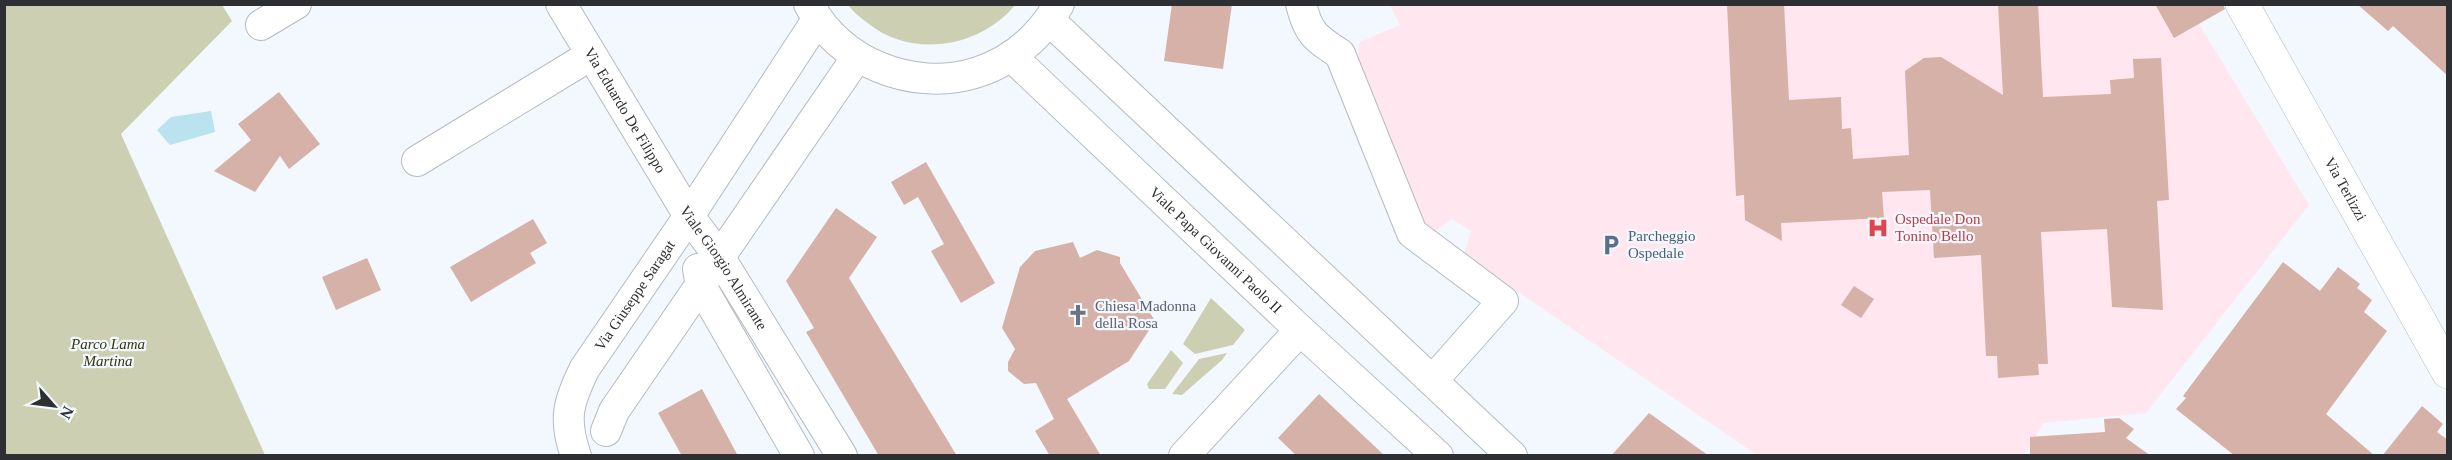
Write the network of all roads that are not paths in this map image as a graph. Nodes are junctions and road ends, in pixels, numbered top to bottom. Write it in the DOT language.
graph roads {
  1 [pos="296,4"];
  2 [pos="561,4"];
  3 [pos="1301,4"];
  4 [pos="2242,4"];
  5 [pos="813,12"];
  6 [pos="1054,12"];
  7 [pos="261,25"];
  8 [pos="591,55"];
  9 [pos="1011,56"];
  10 [pos="857,57"];
  11 [pos="417,161"];
  12 [pos="689,216"];
  13 [pos="720,258"];
  14 [pos="701,286"];
  15 [pos="1300,330"];
  16 [pos="2448,372"];
  17 [pos="1433,380"];
  18 [pos="1457,404"];
  19 [pos="568,427"];
  20 [pos="610,443"];
  21 [pos="1431,449"];
  22 [pos="576,456"];
  23 [pos="799,456"];
  24 [pos="842,456"];
  25 [pos="1184,456"];
  26 [pos="1512,456"];
  1 -- 7 [label="street"];
  2 -- 8 [label="street, Via Eduardo De Filippo"];
  3 -- 17 [label="street"];
  4 -- 16 [label="main road, Via Terlizzi"];
  5 -- 10 [label="street"];
  5 -- 12 [label="street, Via Giuseppe Saragat"];
  6 -- 9 [label="street"];
  6 -- 17 [label="street"];
  8 -- 11 [label="street"];
  8 -- 12 [label="street, Via Eduardo De Filippo"];
  9 -- 10 [label="street"];
  9 -- 15 [label="street, Viale Papa Giovanni Paolo II"];
  10 -- 13 [label="street"];
  12 -- 13 [label="street, Viale Giorgio Almirante"];
  12 -- 14 [label="street, Viale Giorgio Almirante"];
  12 -- 19 [label="street, Via Giuseppe Saragat"];
  13 -- 14 [label="street"];
  13 -- 24 [label="street, Viale Giorgio Almirante"];
  14 -- 20 [label="street"];
  14 -- 23 [label="street, Viale Giorgio Almirante"];
  15 -- 21 [label="street, Viale Papa Giovanni Paolo II"];
  15 -- 25 [label="street"];
  17 -- 18 [label="street"];
  18 -- 21 [label="street, Viale Papa Giovanni Paolo II"];
  18 -- 26 [label="street"];
  19 -- 20 [label="street"];
  19 -- 22 [label="street"];
}
